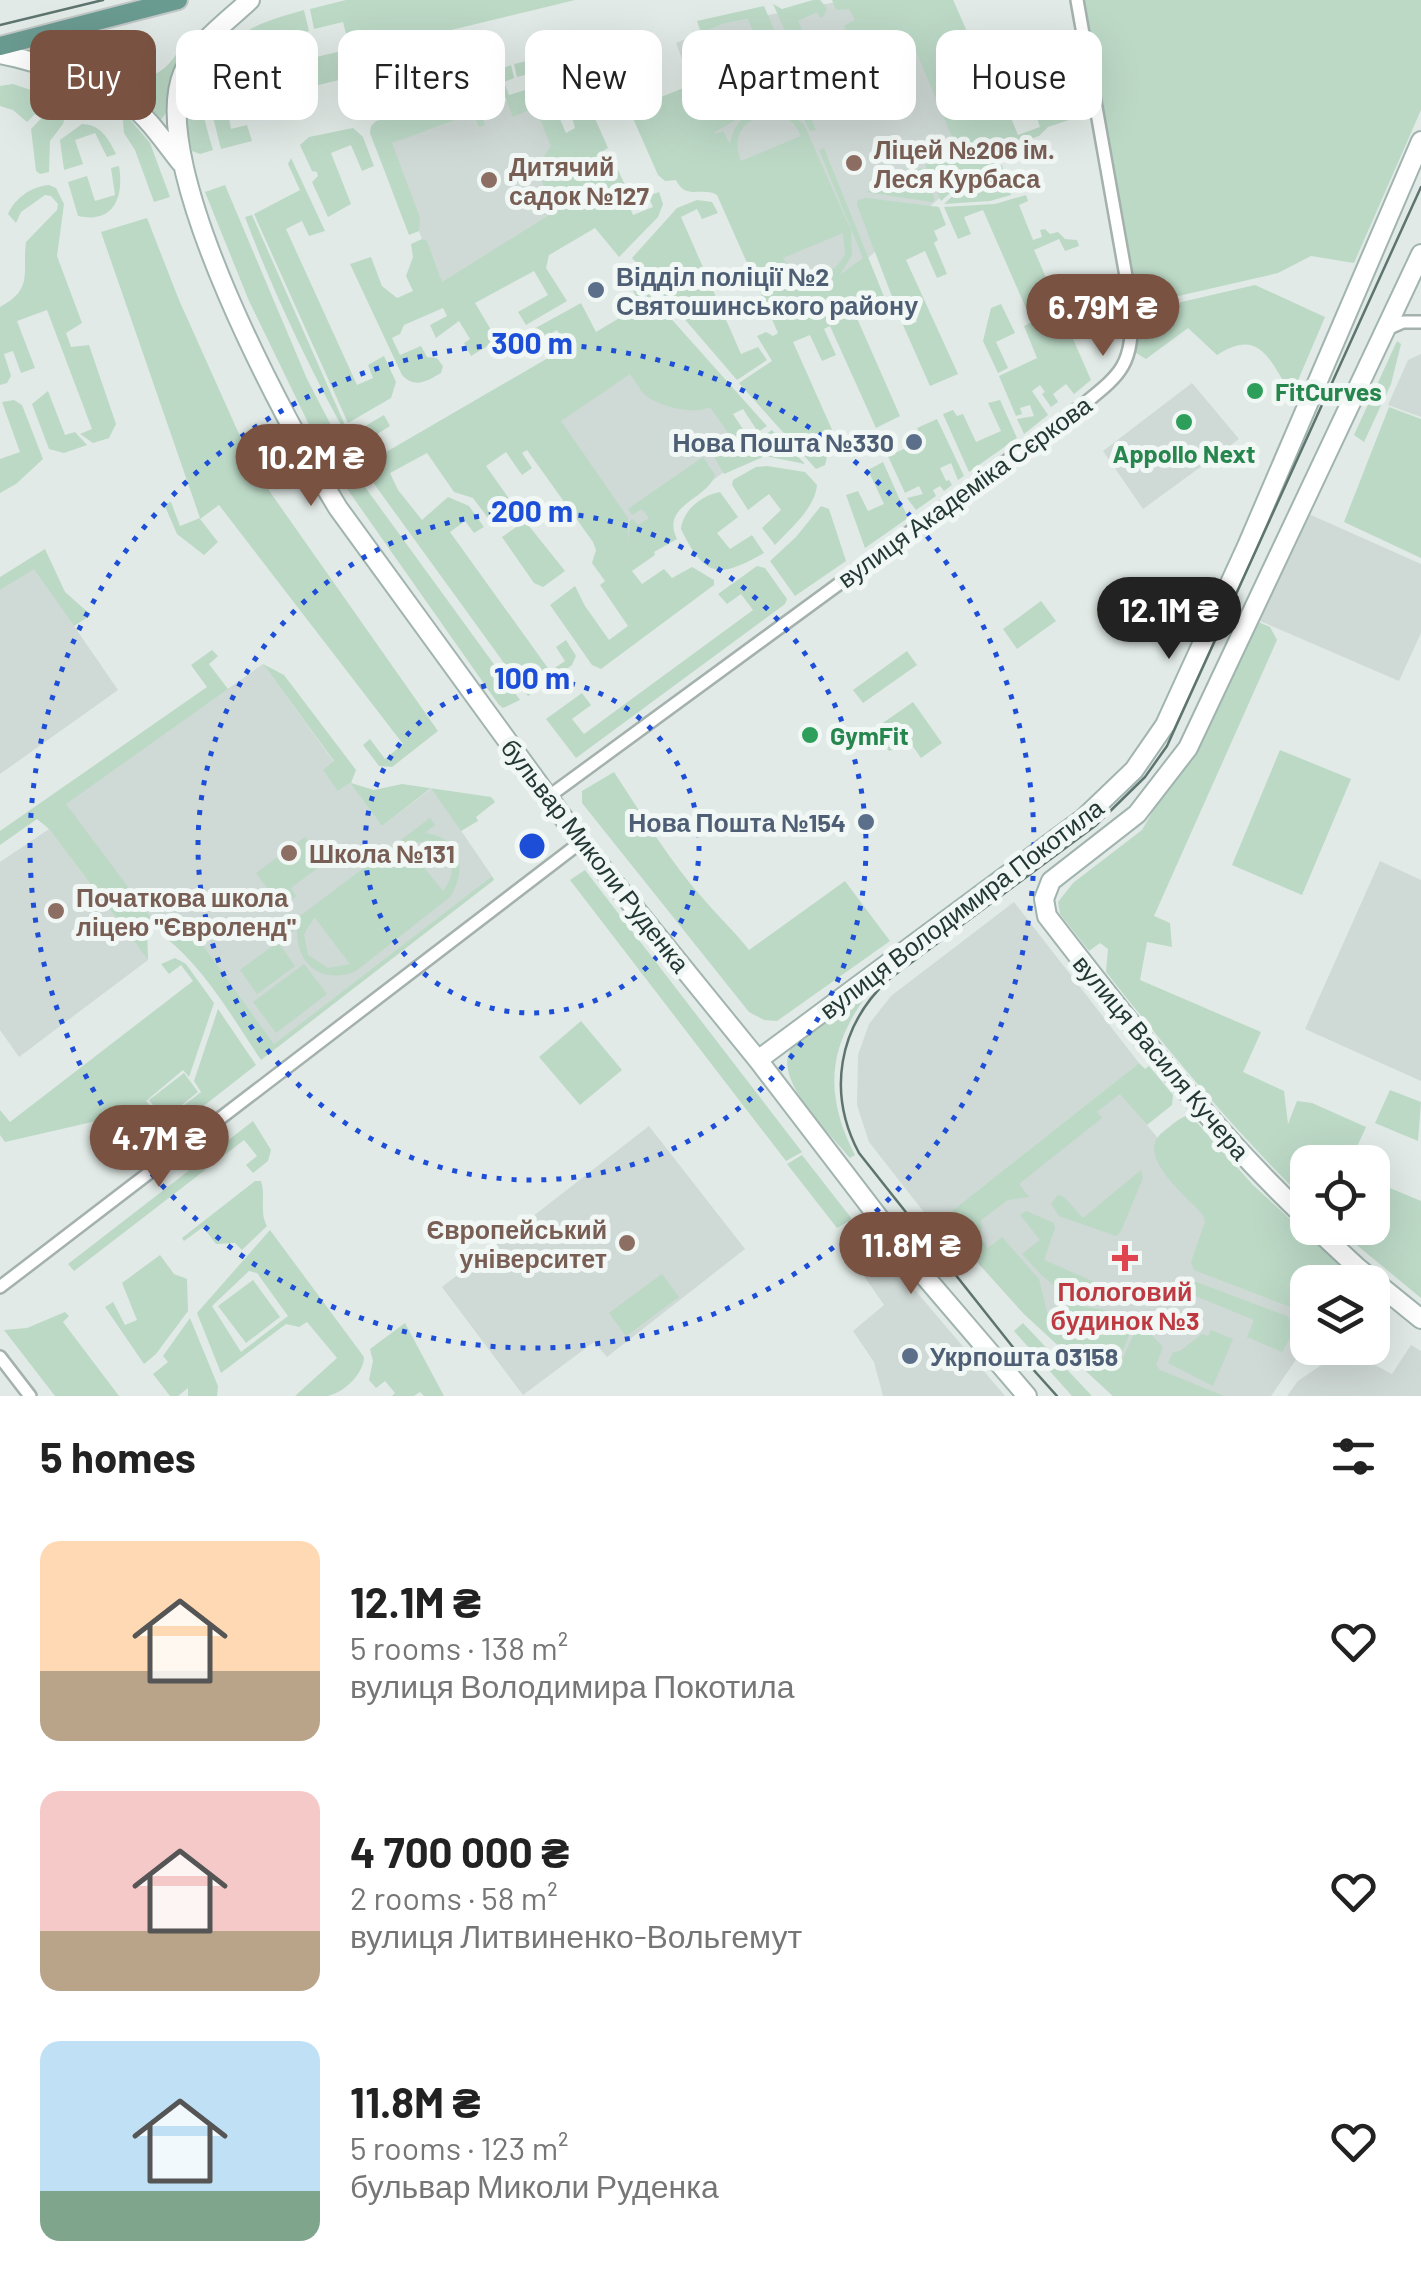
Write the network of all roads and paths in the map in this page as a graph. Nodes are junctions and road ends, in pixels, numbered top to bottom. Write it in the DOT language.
graph roads {
  1 [pos="178,0"];
  2 [pos="250,0"];
  3 [pos="1077,0"];
  4 [pos="0,46"];
  5 [pos="0,54"];
  6 [pos="1421,141"];
  7 [pos="181,164"];
  8 [pos="1421,254"];
  9 [pos="1404,292"];
  10 [pos="1421,321"];
  11 [pos="1385,330"];
  12 [pos="548,797"];
  13 [pos="581,842"];
  14 [pos="1050,881"];
  15 [pos="758,1060"];
  16 [pos="1290,1201"];
  17 [pos="1333,1245"];
  18 [pos="0,1286"];
  19 [pos="1421,1320"];
  20 [pos="0,1357"];
  21 [pos="30,1396"];
  22 [pos="1027,1396"];
  1 -- 4 [label="main road"];
  2 -- 7 [label="street, бульвар Миколи Руденка"];
  3 -- 12 [label="street, вулиця Академіка Сєркова"];
  5 -- 7 [label="street, бульвар Миколи Руденка"];
  6 -- 15 [label="street, вулиця Володимира Покотила"];
  7 -- 12 [label="street, бульвар Миколи Руденка"];
  8 -- 9 [label="street, вулиця Володимира Покотила"];
  9 -- 10 [label="street"];
  9 -- 11 [label="street, вулиця Володимира Покотила"];
  10 -- 11 [label="street"];
  11 -- 14 [label="street, вулиця Володимира Покотила"];
  12 -- 13 [label="street, бульвар Миколи Руденка"];
  13 -- 15 [label="street, бульвар Миколи Руденка"];
  13 -- 18 [label="street"];
  14 -- 16 [label="street, вулиця Василя Кучера"];
  15 -- 22 [label="street, бульвар Миколи Руденка"];
  17 -- 19 [label="street"];
  20 -- 21 [label="street"];
}
